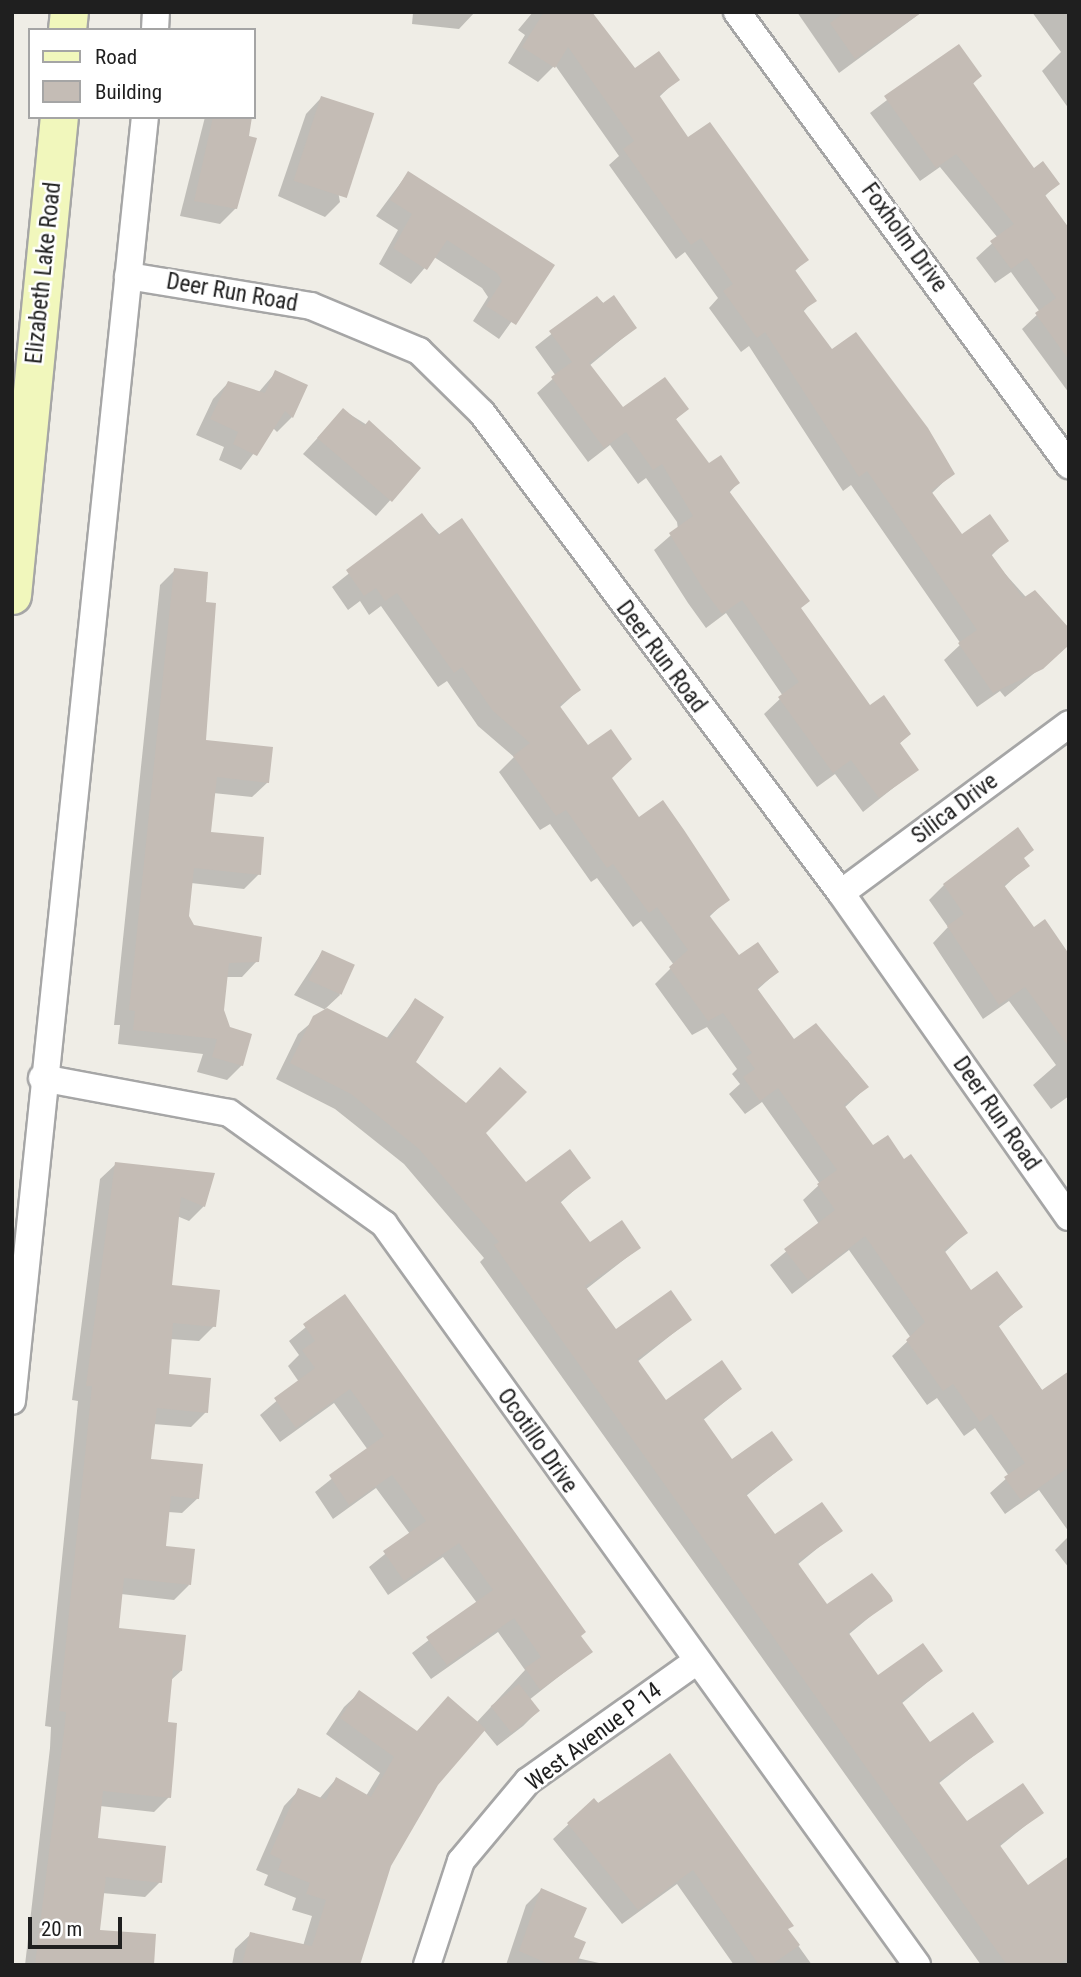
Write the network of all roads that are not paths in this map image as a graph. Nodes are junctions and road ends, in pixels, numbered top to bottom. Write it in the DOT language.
graph roads {
  1 [pos="737,12"];
  2 [pos="59,119"];
  3 [pos="145,119"];
  4 [pos="128,276"];
  5 [pos="1069,465"];
  6 [pos="12,595"];
  7 [pos="1069,724"];
  8 [pos="841,893"];
  9 [pos="42,1078"];
  10 [pos="1069,1217"];
  11 [pos="12,1402"];
  12 [pos="694,1663"];
  13 [pos="427,1965"];
  14 [pos="917,1965"];
  1 -- 5 [label="street, Foxholm Drive"];
  2 -- 6 [label="main road, Elizabeth Lake Road"];
  3 -- 4 [label="street"];
  4 -- 8 [label="street, Deer Run Road"];
  4 -- 9 [label="street"];
  7 -- 8 [label="street, Silica Drive"];
  8 -- 10 [label="street, Deer Run Road"];
  9 -- 11 [label="street"];
  9 -- 12 [label="street, Ocotillo Drive"];
  12 -- 13 [label="street, West Avenue P 14"];
  12 -- 14 [label="street, Ocotillo Drive"];
}
